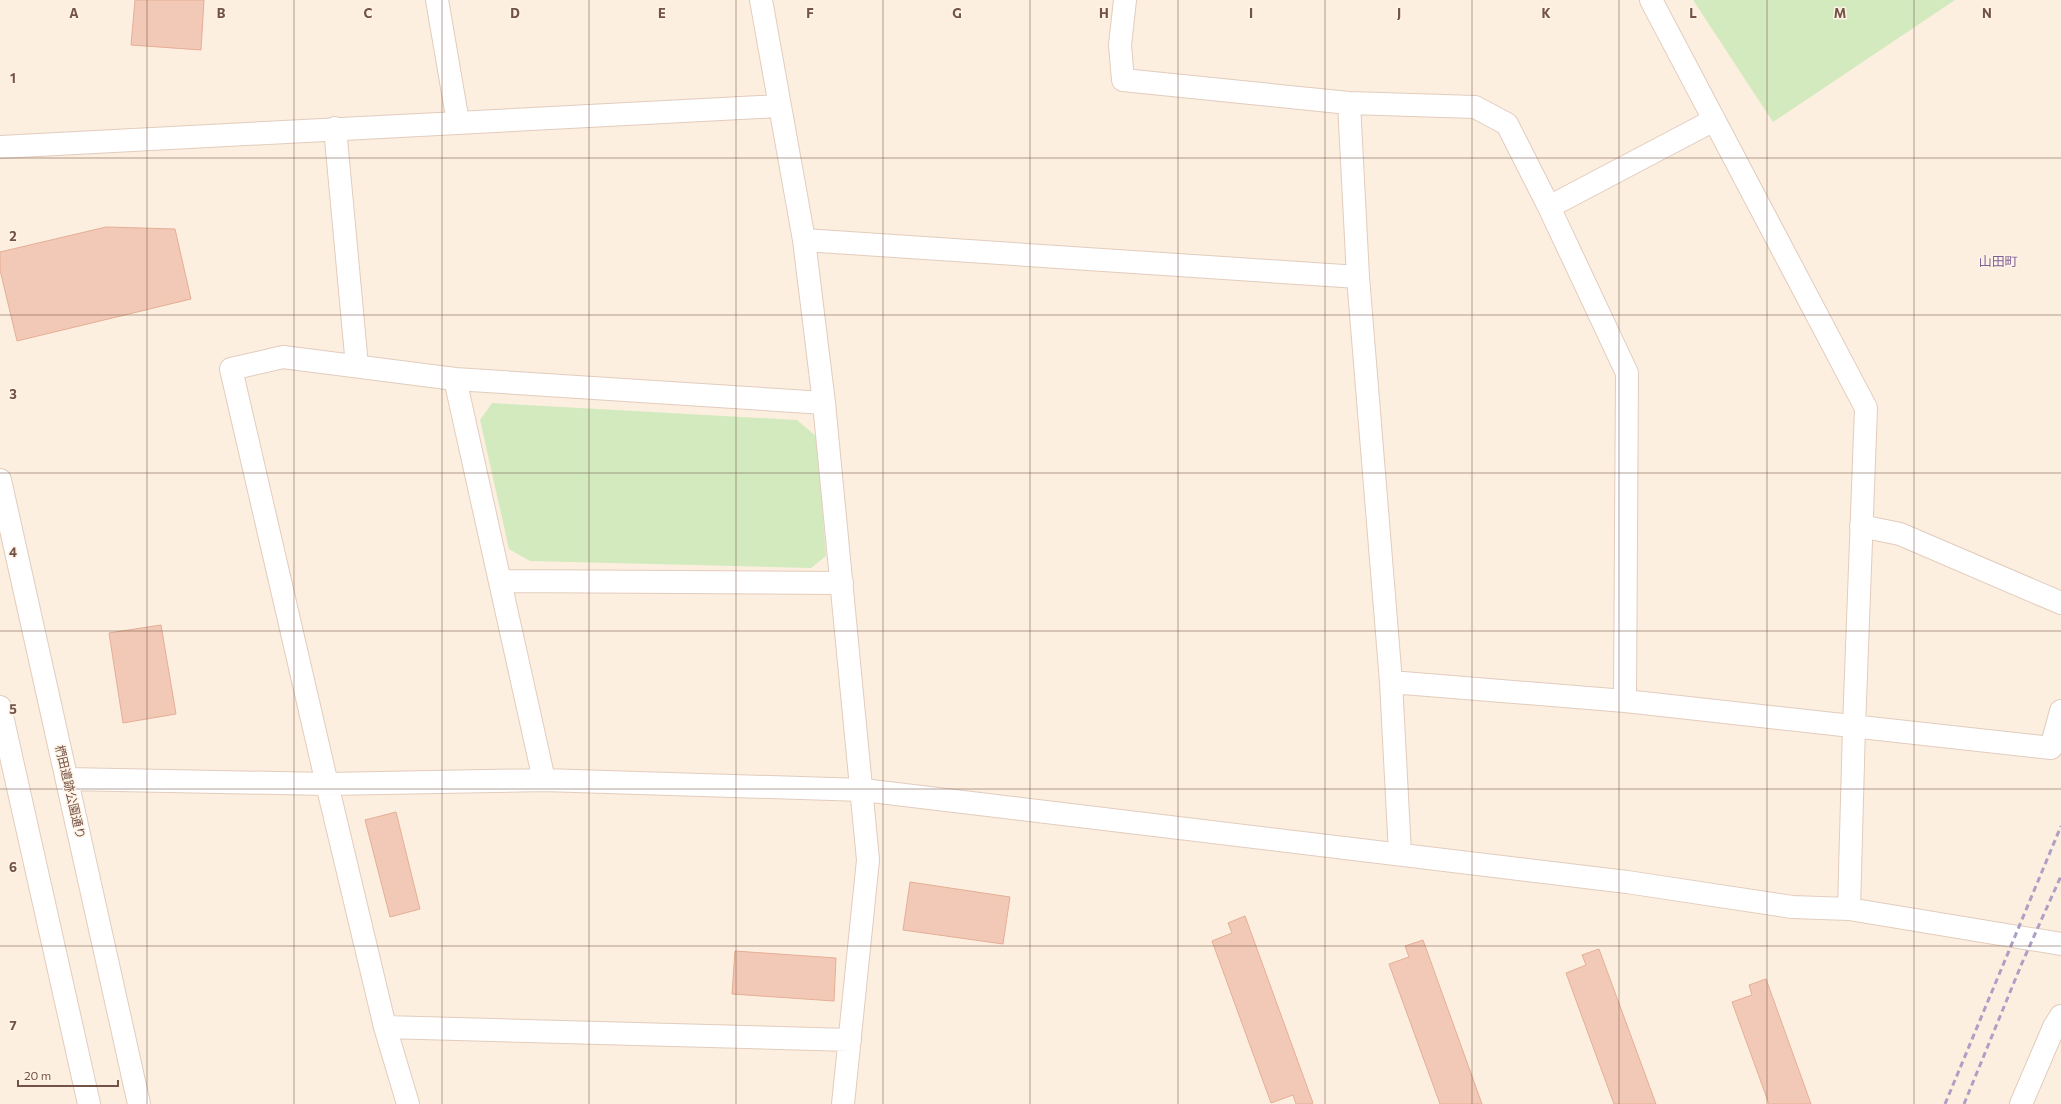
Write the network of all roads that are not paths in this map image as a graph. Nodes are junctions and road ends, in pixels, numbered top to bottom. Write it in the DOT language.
graph roads {
  1 [pos="437,0"];
  2 [pos="761,0"];
  3 [pos="1125,0"];
  4 [pos="1651,0"];
  5 [pos="1349,103"];
  6 [pos="779,106"];
  7 [pos="1714,120"];
  8 [pos="458,122"];
  9 [pos="335,128"];
  10 [pos="0,147"];
  11 [pos="1549,207"];
  12 [pos="804,240"];
  13 [pos="1358,277"];
  14 [pos="356,366"];
  15 [pos="456,379"];
  16 [pos="824,403"];
  17 [pos="0,480"];
  18 [pos="1861,526"];
  19 [pos="500,581"];
  20 [pos="842,583"];
  21 [pos="2061,603"];
  22 [pos="1391,682"];
  23 [pos="1625,700"];
  24 [pos="0,707"];
  25 [pos="2061,711"];
  26 [pos="1854,727"];
  27 [pos="67,779"];
  28 [pos="544,780"];
  29 [pos="327,784"];
  30 [pos="863,790"];
  31 [pos="1400,854"];
  32 [pos="1850,909"];
  33 [pos="2061,944"];
  34 [pos="2061,1016"];
  35 [pos="385,1027"];
  36 [pos="850,1040"];
  37 [pos="89,1104"];
  38 [pos="139,1104"];
  39 [pos="408,1104"];
  40 [pos="843,1104"];
  41 [pos="2021,1104"];
  1 -- 8 [label="street"];
  2 -- 6 [label="street"];
  3 -- 5 [label="street"];
  4 -- 7 [label="street"];
  5 -- 11 [label="street"];
  5 -- 13 [label="street"];
  6 -- 8 [label="street"];
  6 -- 12 [label="street"];
  7 -- 11 [label="street"];
  7 -- 18 [label="street"];
  8 -- 9 [label="street"];
  9 -- 10 [label="street"];
  9 -- 14 [label="street"];
  11 -- 23 [label="street"];
  12 -- 13 [label="street"];
  12 -- 16 [label="street"];
  13 -- 22 [label="street"];
  14 -- 15 [label="street"];
  14 -- 29 [label="street"];
  15 -- 16 [label="street"];
  15 -- 19 [label="street"];
  16 -- 20 [label="street"];
  17 -- 27 [label="street, 椚田遺跡公園通り"];
  18 -- 21 [label="street"];
  18 -- 26 [label="street"];
  19 -- 20 [label="street"];
  19 -- 28 [label="street"];
  20 -- 30 [label="street"];
  22 -- 23 [label="street"];
  22 -- 31 [label="street"];
  23 -- 26 [label="street"];
  24 -- 37 [label="street"];
  25 -- 26 [label="street"];
  26 -- 32 [label="street"];
  27 -- 29 [label="street"];
  27 -- 38 [label="street, 椚田遺跡公園通り"];
  28 -- 29 [label="street"];
  28 -- 30 [label="street"];
  29 -- 35 [label="street"];
  30 -- 31 [label="street"];
  30 -- 36 [label="street"];
  31 -- 32 [label="street"];
  32 -- 33 [label="street"];
  34 -- 41 [label="street"];
  35 -- 36 [label="street"];
  35 -- 39 [label="street"];
  36 -- 40 [label="street"];
}
